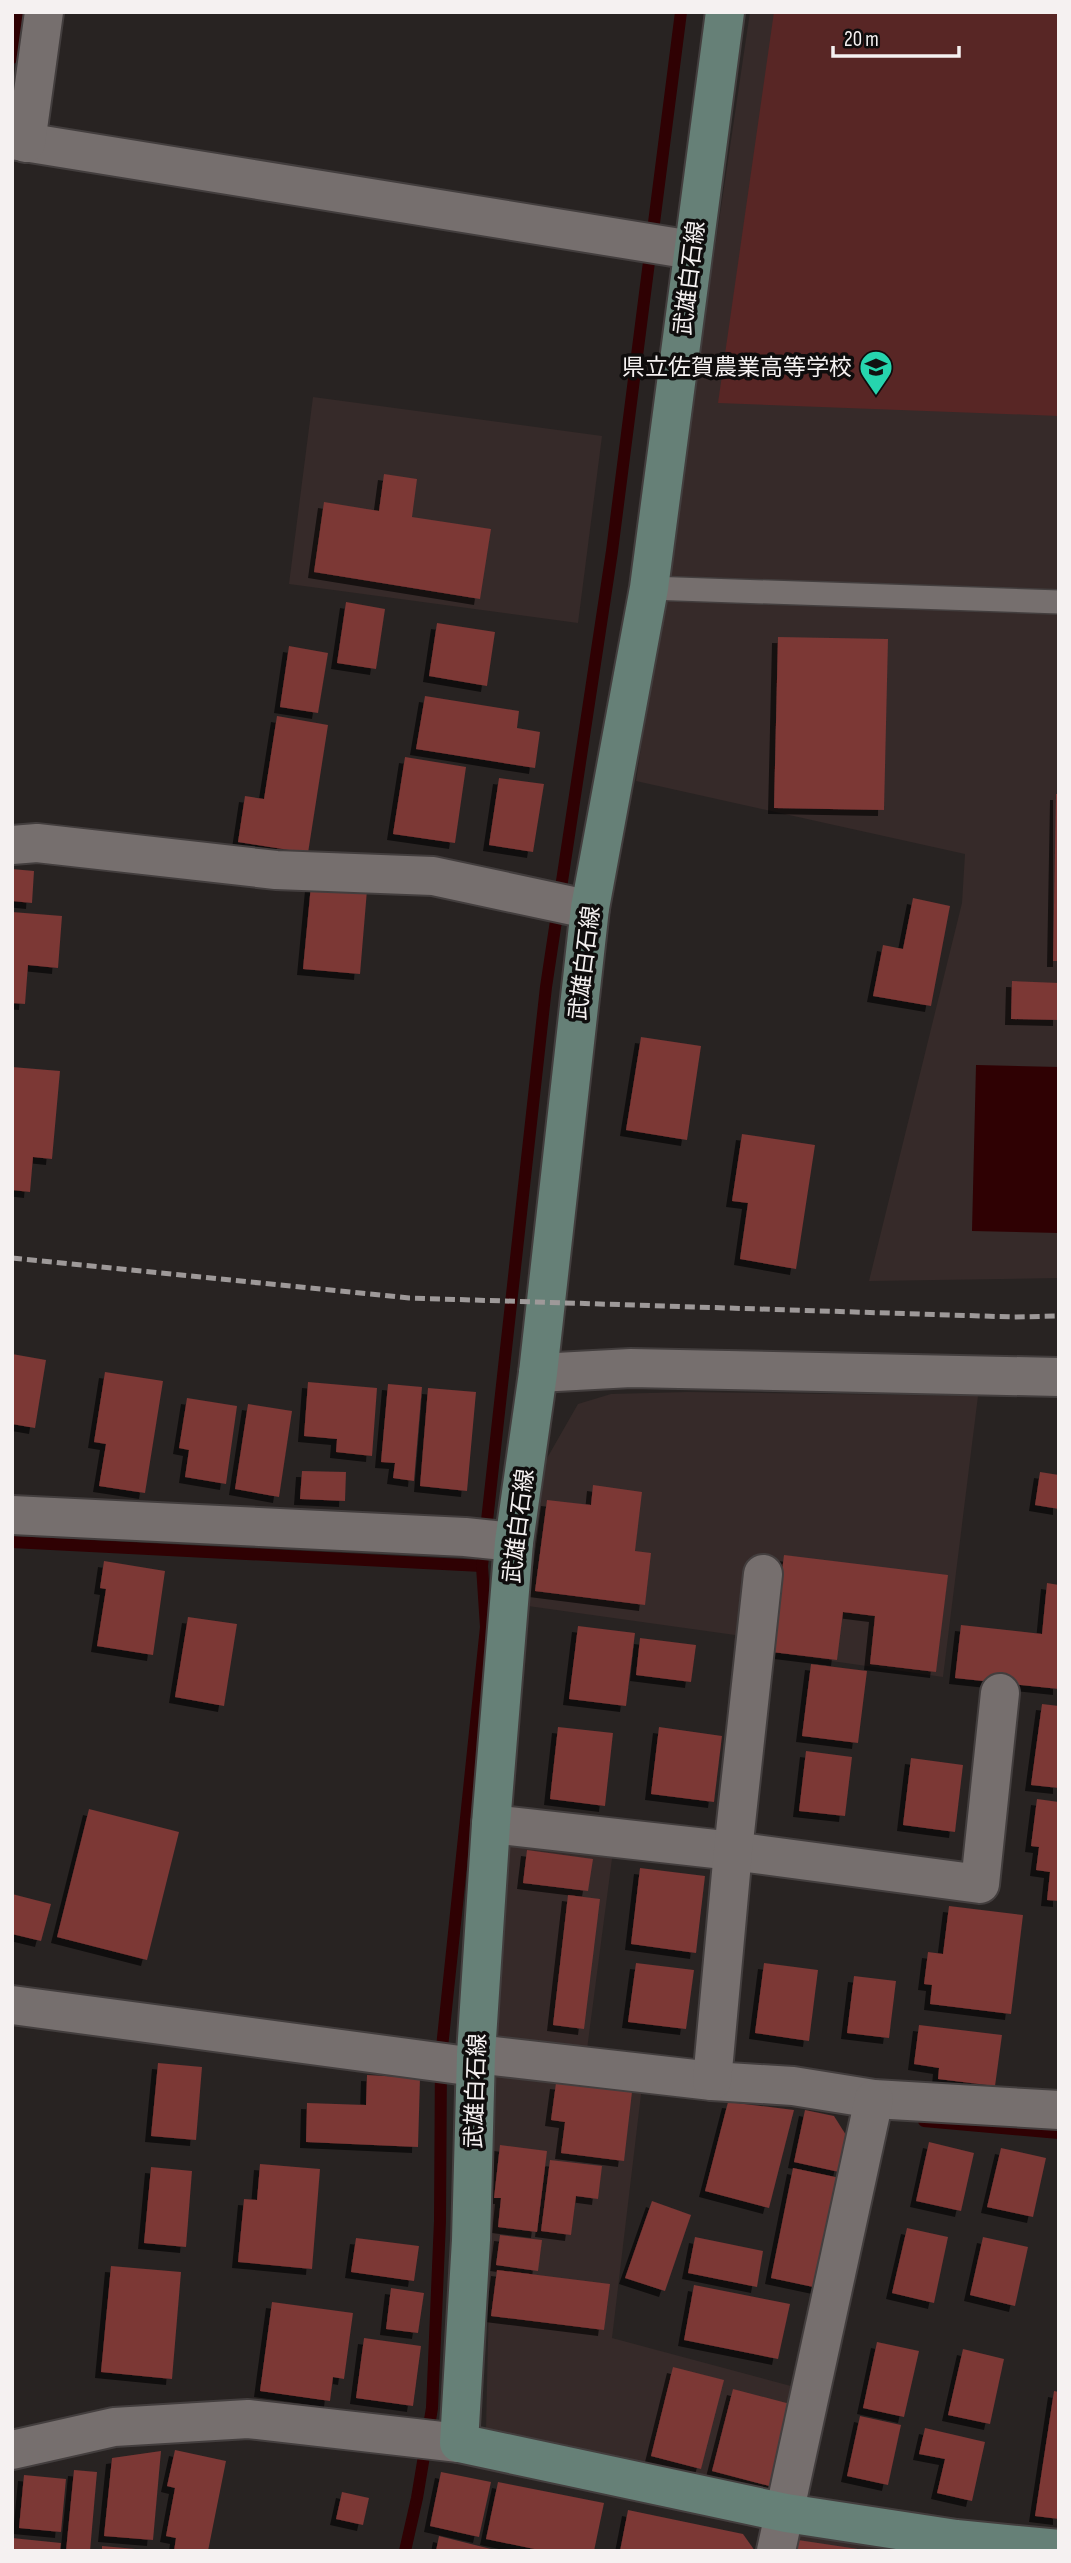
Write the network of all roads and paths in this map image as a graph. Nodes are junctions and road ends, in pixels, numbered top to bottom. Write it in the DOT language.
graph roads {
  1 [pos="44,12"];
  2 [pos="725,12"];
  3 [pos="18,141"];
  4 [pos="666,245"];
  5 [pos="649,588"];
  6 [pos="1059,602"];
  7 [pos="12,845"];
  8 [pos="567,904"];
  9 [pos="538,1373"];
  10 [pos="1059,1377"];
  11 [pos="13,1515"];
  12 [pos="12,1527"];
  13 [pos="493,1539"];
  14 [pos="763,1574"];
  15 [pos="1000,1693"];
  16 [pos="491,1824"];
  17 [pos="733,1851"];
  18 [pos="12,2006"];
  19 [pos="459,2062"];
  20 [pos="712,2081"];
  21 [pos="874,2099"];
  22 [pos="1059,2110"];
  23 [pos="438,2440"];
  24 [pos="12,2450"];
  25 [pos="786,2513"];
  26 [pos="1059,2549"];
  27 [pos="776,2551"];
  1 -- 3 [label="street"];
  2 -- 4 [label="main road, 武雄白石線"];
  3 -- 4 [label="street"];
  4 -- 5 [label="main road, 武雄白石線"];
  5 -- 6 [label="lane"];
  5 -- 8 [label="main road, 武雄白石線"];
  7 -- 8 [label="street"];
  8 -- 9 [label="main road, 武雄白石線"];
  9 -- 10 [label="street"];
  9 -- 13 [label="main road, 武雄白石線"];
  11 -- 12 [label="street"];
  11 -- 13 [label="street"];
  13 -- 16 [label="main road, 武雄白石線"];
  14 -- 17 [label="street"];
  15 -- 17 [label="street"];
  16 -- 17 [label="street"];
  16 -- 19 [label="main road, 武雄白石線"];
  17 -- 20 [label="street"];
  18 -- 19 [label="street"];
  19 -- 20 [label="street"];
  19 -- 23 [label="main road, 武雄白石線"];
  20 -- 21 [label="street"];
  21 -- 22 [label="street"];
  21 -- 25 [label="street"];
  23 -- 24 [label="street"];
  23 -- 25 [label="main road"];
  25 -- 26 [label="main road"];
  25 -- 27 [label="street"];
}
